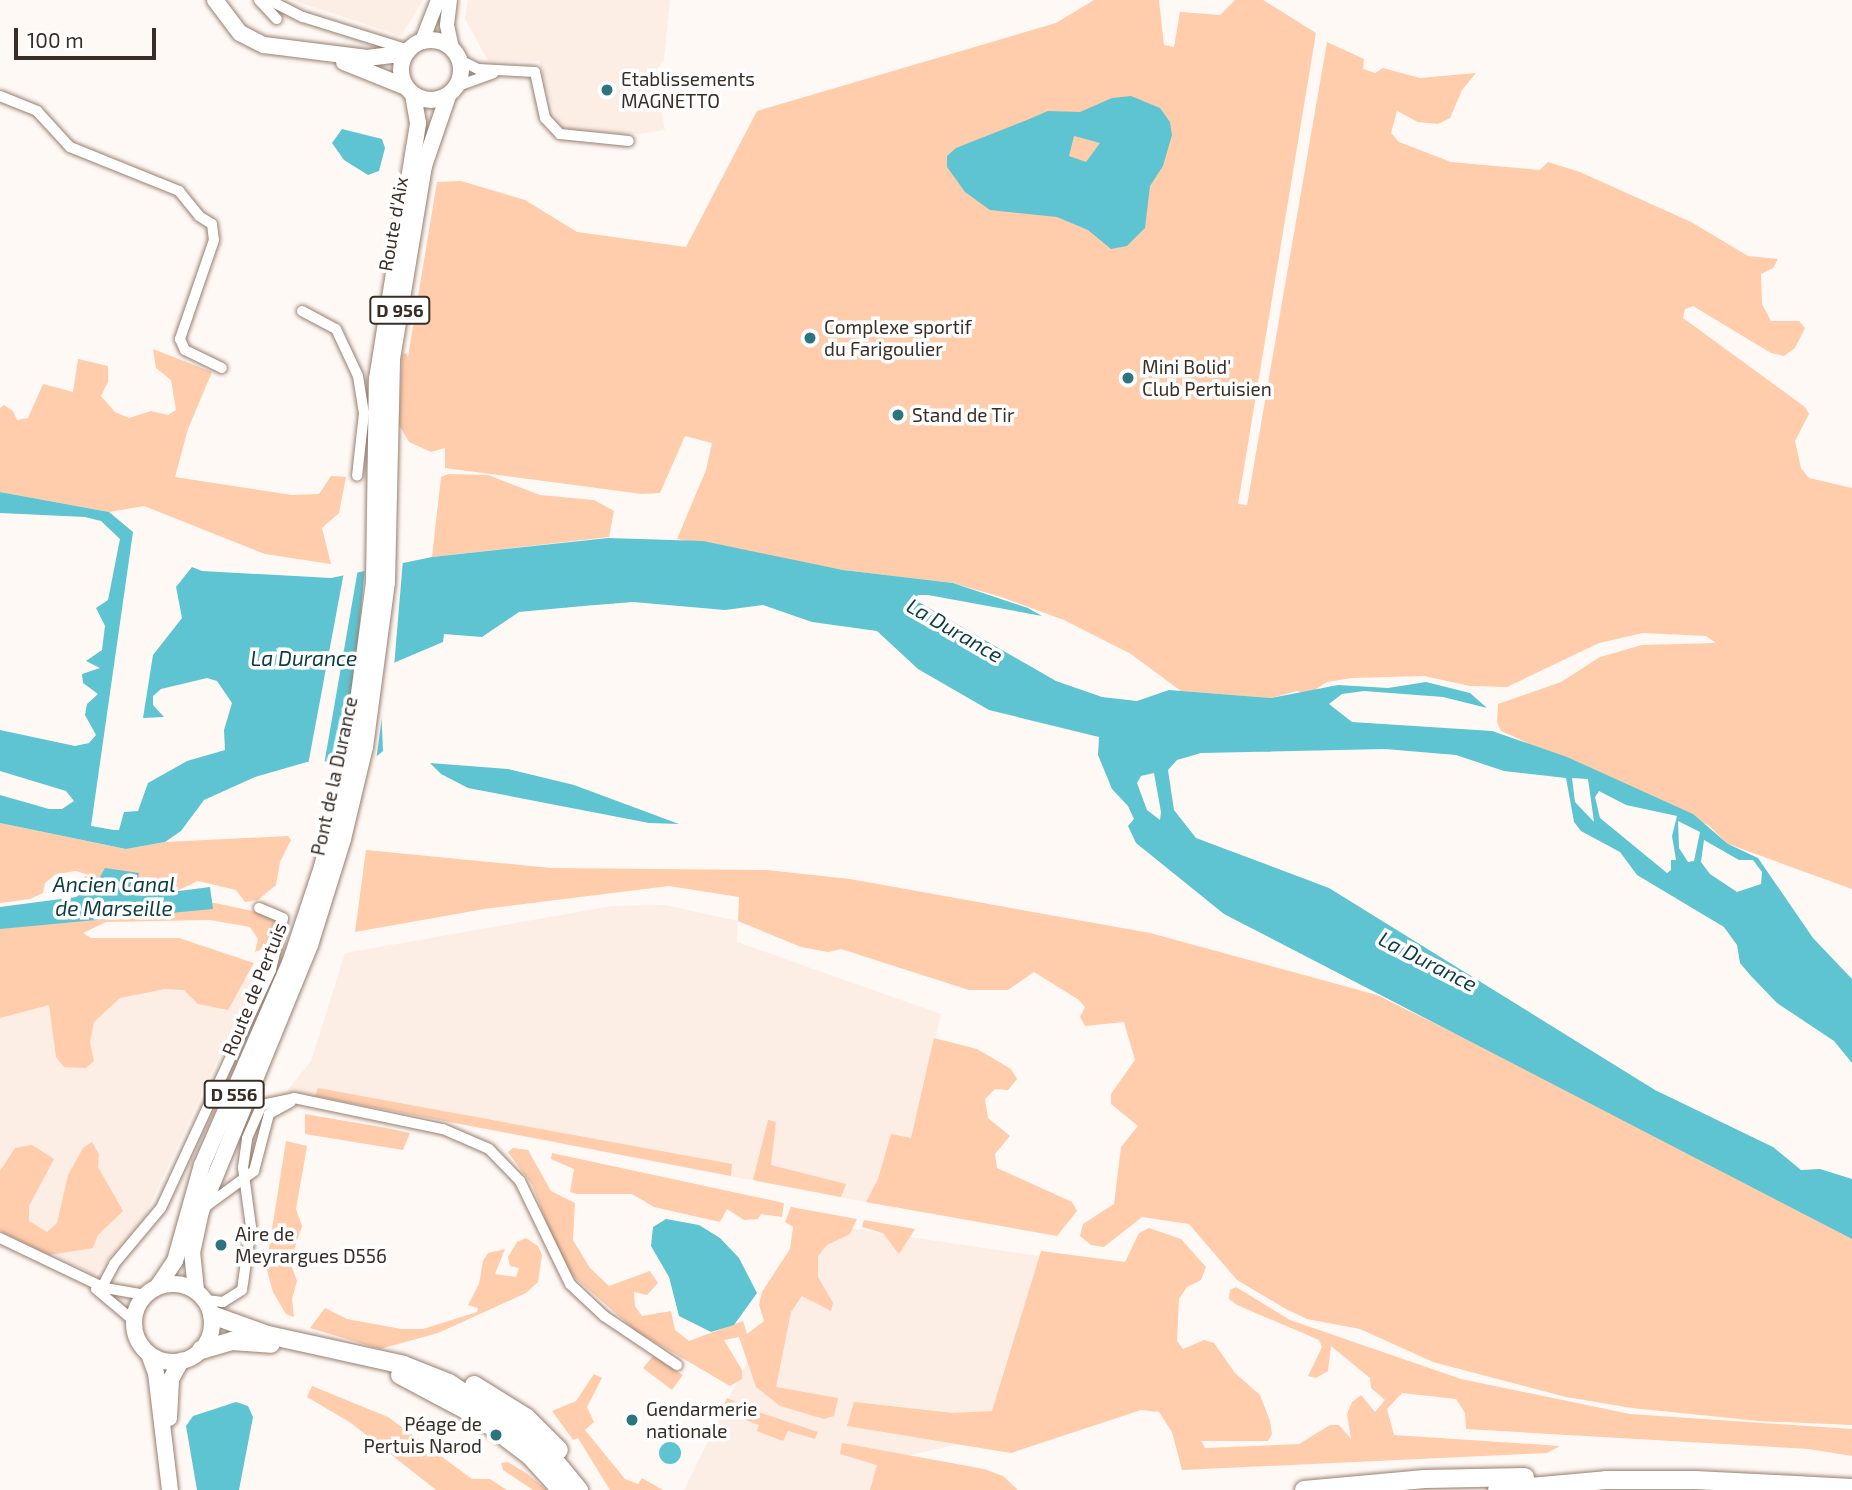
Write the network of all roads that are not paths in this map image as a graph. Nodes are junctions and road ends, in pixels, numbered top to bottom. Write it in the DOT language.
graph roads {
  1 [pos="215,0"];
  2 [pos="259,0"];
  3 [pos="269,0"];
  4 [pos="438,0"];
  5 [pos="450,0"];
  6 [pos="277,19"];
  7 [pos="412,48"];
  8 [pos="319,51"];
  9 [pos="456,54"];
  10 [pos="498,72"];
  11 [pos="409,91"];
  12 [pos="453,91"];
  13 [pos="0,96"];
  14 [pos="629,141"];
  15 [pos="302,311"];
  16 [pos="222,368"];
  17 [pos="357,476"];
  18 [pos="382,530"];
  19 [pos="364,717"];
  20 [pos="317,902"];
  21 [pos="259,908"];
  22 [pos="316,1103"];
  23 [pos="245,1181"];
  24 [pos="201,1211"];
  25 [pos="0,1238"];
  26 [pos="75,1276"];
  27 [pos="102,1287"];
  28 [pos="151,1291"];
  29 [pos="204,1302"];
  30 [pos="134,1321"];
  31 [pos="201,1350"];
  32 [pos="149,1354"];
  33 [pos="181,1361"];
  34 [pos="677,1365"];
  35 [pos="404,1366"];
  36 [pos="430,1383"];
  37 [pos="1606,1480"];
  38 [pos="1852,1488"];
  39 [pos="564,1489"];
  40 [pos="170,1490"];
  41 [pos="180,1490"];
  42 [pos="579,1490"];
  43 [pos="589,1490"];
  44 [pos="1304,1490"];
  45 [pos="1497,1490"];
  1 -- 8 [label="main road"];
  2 -- 6 [label="street"];
  3 -- 7 [label="street"];
  4 -- 7 [label="main road"];
  5 -- 9 [label="main road"];
  7 -- 8 [label="main road"];
  7 -- 9 [label="main road"];
  7 -- 11 [label="main road"];
  8 -- 11 [label="main road"];
  9 -- 10 [label="street"];
  9 -- 12 [label="main road"];
  10 -- 12 [label="street"];
  10 -- 14 [label="street"];
  11 -- 12 [label="main road"];
  11 -- 18 [label="main road, Route d'Aix / D 956"];
  12 -- 18 [label="main road, Route d'Aix / D 956"];
  13 -- 16 [label="street"];
  15 -- 17 [label="street"];
  18 -- 19 [label="main road, Pont de la Durance / D 956"];
  19 -- 20 [label="main road, Pont de la Durance / D 556"];
  20 -- 24 [label="main road, Route de Pertuis / D 556"];
  20 -- 28 [label="main road, Route de Pertuis / D 556"];
  21 -- 27 [label="street"];
  22 -- 23 [label="street"];
  22 -- 23 [label="street"];
  22 -- 34 [label="street"];
  23 -- 24 [label="street"];
  23 -- 29 [label="street"];
  24 -- 29 [label="main road, Route de Pertuis / D 556"];
  25 -- 26 [label="street"];
  26 -- 27 [label="street"];
  26 -- 30 [label="street"];
  27 -- 28 [label="street"];
  28 -- 29 [label="main road"];
  28 -- 30 [label="main road"];
  29 -- 31 [label="main road"];
  29 -- 35 [label="highway"];
  30 -- 32 [label="main road"];
  31 -- 33 [label="main road"];
  31 -- 36 [label="highway"];
  32 -- 33 [label="main road"];
  32 -- 40 [label="main road"];
  33 -- 41 [label="main road"];
  35 -- 36 [label="highway"];
  35 -- 43 [label="highway"];
  36 -- 39 [label="highway"];
  36 -- 42 [label="highway"];
  37 -- 38 [label="highway"];
  37 -- 44 [label="highway"];
  37 -- 45 [label="highway"];
}
